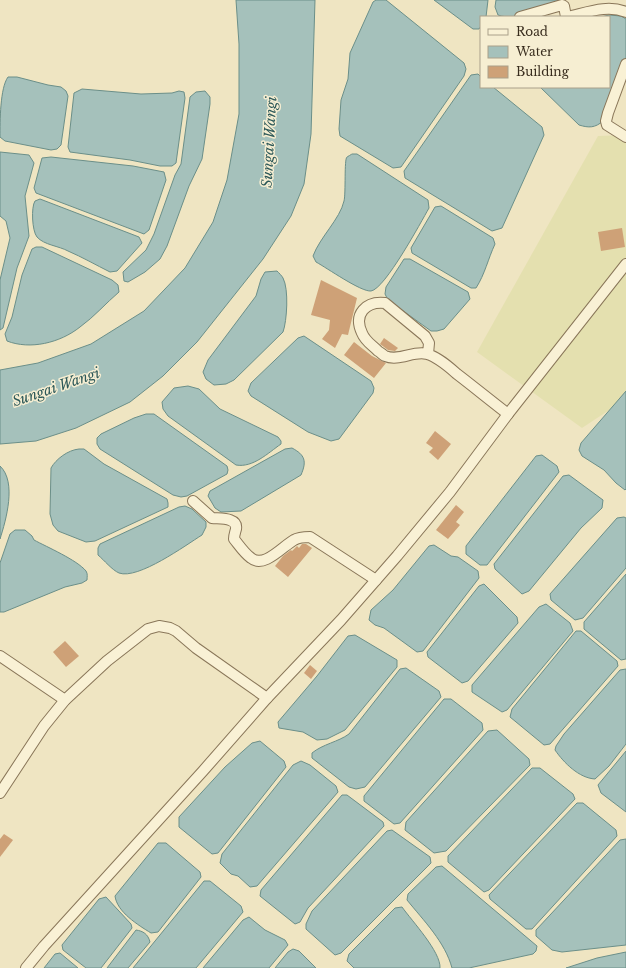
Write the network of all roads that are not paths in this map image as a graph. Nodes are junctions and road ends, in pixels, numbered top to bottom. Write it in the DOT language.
graph roads {
  1 [pos="563,3"];
  2 [pos="626,12"];
  3 [pos="523,16"];
  4 [pos="567,16"];
  5 [pos="571,16"];
  6 [pos="626,64"];
  7 [pos="626,137"];
  8 [pos="626,264"];
  9 [pos="428,354"];
  10 [pos="508,414"];
  11 [pos="193,501"];
  12 [pos="376,580"];
  13 [pos="0,656"];
  14 [pos="267,698"];
  15 [pos="65,700"];
  16 [pos="0,793"];
  17 [pos="26,968"];
  1 -- 3 [label="street"];
  1 -- 4 [label="street"];
  2 -- 5 [label="street"];
  6 -- 7 [label="street"];
  8 -- 10 [label="street"];
  9 -- 9 [label="street"];
  9 -- 10 [label="street"];
  10 -- 12 [label="street"];
  11 -- 12 [label="street"];
  12 -- 14 [label="street"];
  13 -- 15 [label="street"];
  14 -- 15 [label="street"];
  14 -- 17 [label="street"];
  15 -- 16 [label="street"];
}
